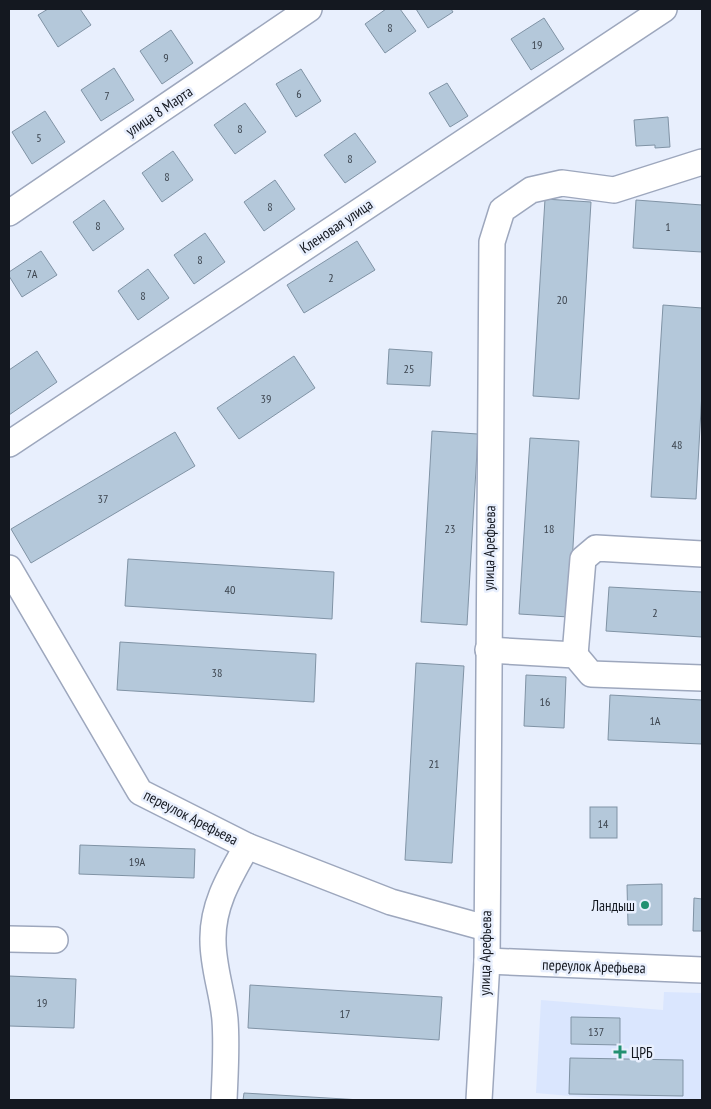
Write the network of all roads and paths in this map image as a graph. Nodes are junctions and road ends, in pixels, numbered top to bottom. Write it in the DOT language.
graph roads {
  1 [pos="309,9"];
  2 [pos="664,9"];
  3 [pos="702,162"];
  4 [pos="9,213"];
  5 [pos="9,444"];
  6 [pos="702,554"];
  7 [pos="9,568"];
  8 [pos="488,650"];
  9 [pos="575,655"];
  10 [pos="702,678"];
  11 [pos="247,846"];
  12 [pos="486,928"];
  13 [pos="9,939"];
  14 [pos="55,940"];
  15 [pos="486,961"];
  16 [pos="702,970"];
  17 [pos="224,1100"];
  18 [pos="479,1100"];
  1 -- 4 [label="street, улица 8 Марта"];
  2 -- 5 [label="street, Кленовая улица"];
  3 -- 8 [label="street, улица Арефьева"];
  6 -- 9 [label="street"];
  7 -- 11 [label="street, переулок Арефьева"];
  8 -- 9 [label="street"];
  8 -- 12 [label="street, улица Арефьева"];
  9 -- 10 [label="street"];
  11 -- 12 [label="street, переулок Арефьева"];
  11 -- 17 [label="street"];
  12 -- 15 [label="street, улица Арефьева"];
  13 -- 14 [label="street"];
  15 -- 16 [label="street, переулок Арефьева"];
  15 -- 18 [label="street, улица Арефьева"];
}
